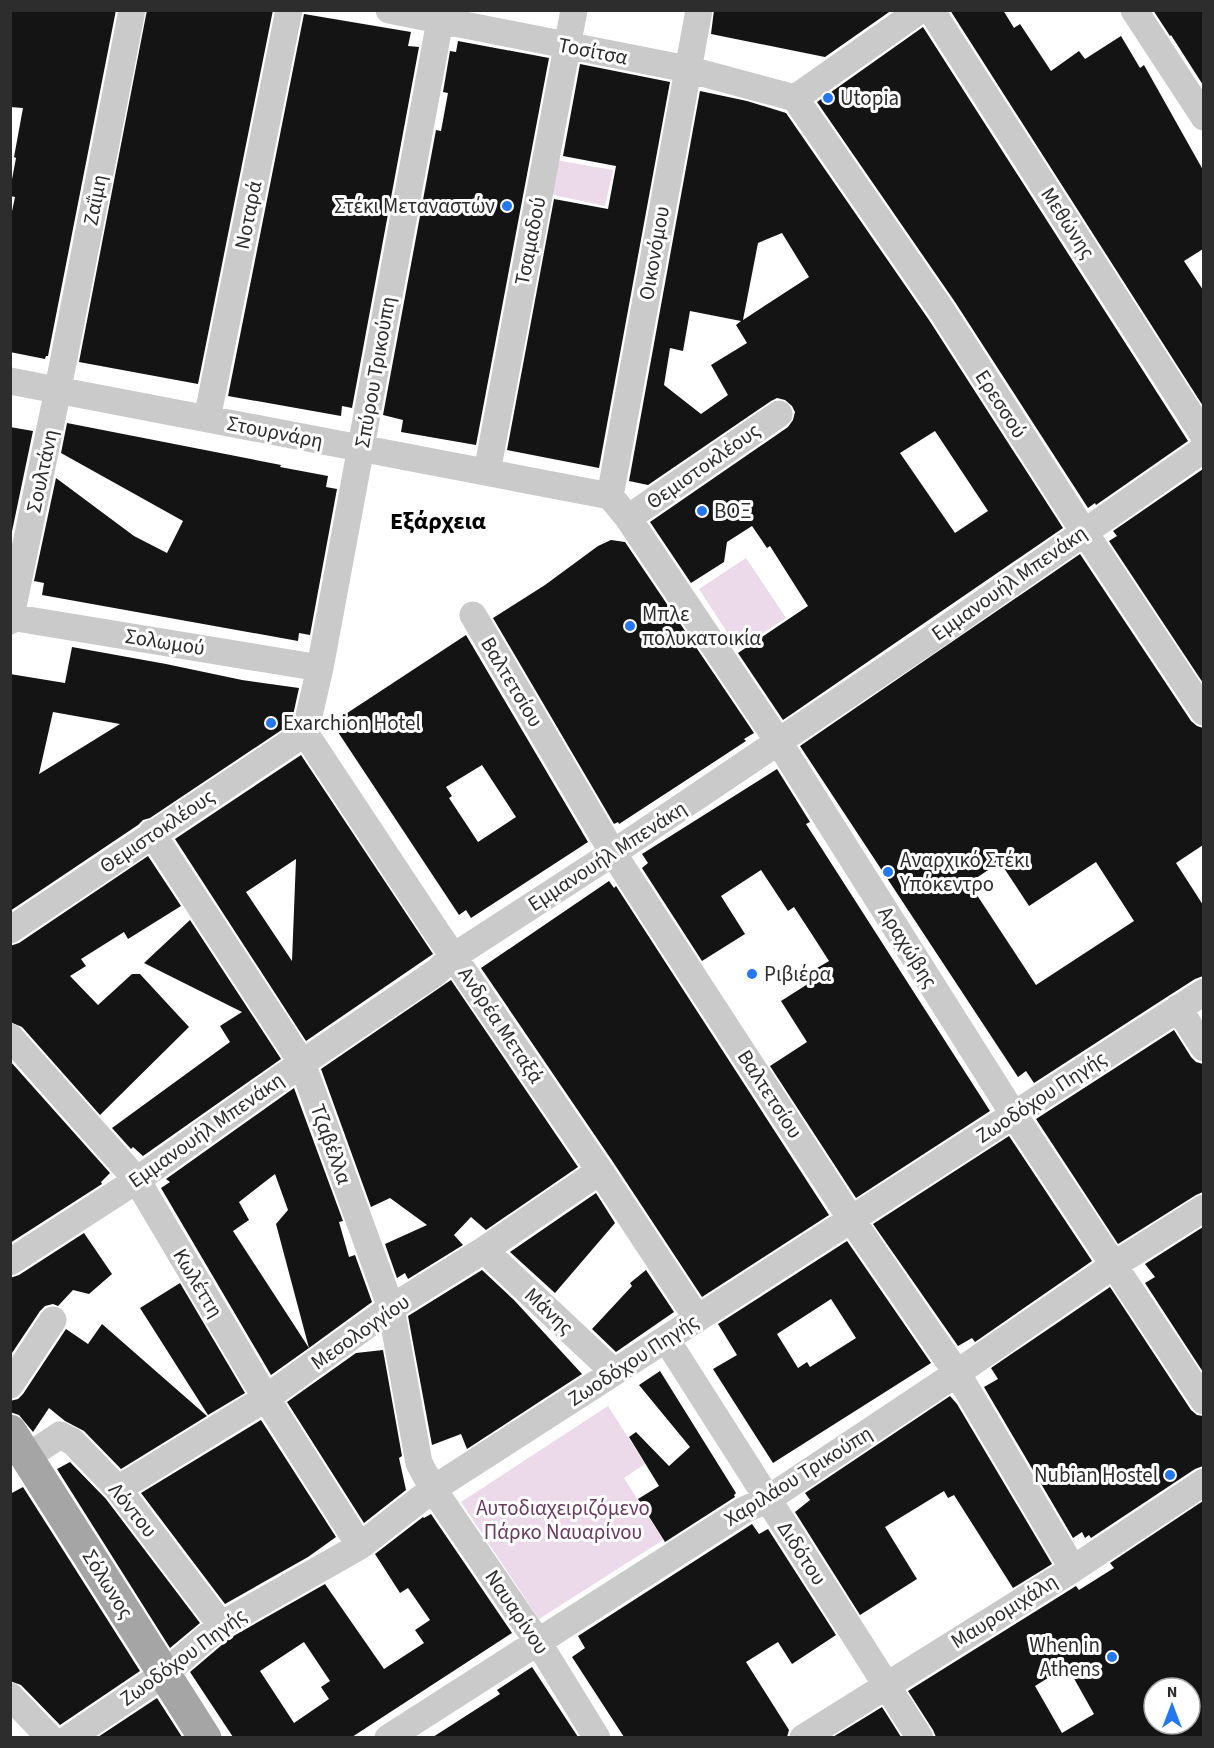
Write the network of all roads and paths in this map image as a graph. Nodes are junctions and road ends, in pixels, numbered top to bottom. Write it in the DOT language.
graph roads {
  1 [pos="132,10"];
  2 [pos="289,10"];
  3 [pos="389,10"];
  4 [pos="574,10"];
  5 [pos="699,10"];
  6 [pos="920,10"];
  7 [pos="931,10"];
  8 [pos="1134,10"];
  9 [pos="441,16"];
  10 [pos="567,46"];
  11 [pos="687,69"];
  12 [pos="795,98"];
  13 [pos="1203,117"];
  14 [pos="10,381"];
  15 [pos="58,390"];
  16 [pos="779,414"];
  17 [pos="207,418"];
  18 [pos="1203,436"];
  19 [pos="361,448"];
  20 [pos="1203,449"];
  21 [pos="487,472"];
  22 [pos="610,496"];
  23 [pos="628,518"];
  24 [pos="1084,530"];
  25 [pos="473,615"];
  26 [pos="11,618"];
  27 [pos="320,668"];
  28 [pos="1203,712"];
  29 [pos="305,733"];
  30 [pos="778,741"];
  31 [pos="152,833"];
  32 [pos="613,853"];
  33 [pos="10,930"];
  34 [pos="454,956"];
  35 [pos="1203,992"];
  36 [pos="1178,1008"];
  37 [pos="10,1037"];
  38 [pos="1203,1048"];
  39 [pos="302,1063"];
  40 [pos="1014,1115"];
  41 [pos="600,1171"];
  42 [pos="137,1180"];
  43 [pos="1203,1208"];
  44 [pos="851,1219"];
  45 [pos="484,1250"];
  46 [pos="10,1262"];
  47 [pos="1114,1266"];
  48 [pos="391,1308"];
  49 [pos="697,1318"];
  50 [pos="53,1320"];
  51 [pos="666,1338"];
  52 [pos="614,1372"];
  53 [pos="957,1373"];
  54 [pos="10,1385"];
  55 [pos="267,1398"];
  56 [pos="1203,1401"];
  57 [pos="19,1444"];
  58 [pos="1203,1482"];
  59 [pos="118,1489"];
  60 [pos="433,1489"];
  61 [pos="768,1499"];
  62 [pos="360,1546"];
  63 [pos="1073,1569"];
  64 [pos="221,1625"];
  65 [pos="538,1642"];
  66 [pos="164,1674"];
  67 [pos="886,1684"];
  68 [pos="10,1696"];
  69 [pos="50,1737"];
  70 [pos="69,1737"];
  71 [pos="205,1737"];
  72 [pos="388,1737"];
  73 [pos="597,1737"];
  74 [pos="803,1737"];
  75 [pos="920,1737"];
  1 -- 15 [label="street, Ζαΐμη"];
  2 -- 17 [label="street, Νοταρά"];
  3 -- 9 [label="street, Τοσίτσα"];
  4 -- 10 [label="street, Τσαμαδού"];
  5 -- 11 [label="street, Οικονόμου"];
  6 -- 12 [label="street"];
  7 -- 18 [label="street, Μεθώνης"];
  8 -- 13 [label="street"];
  9 -- 10 [label="street, Τοσίτσα"];
  9 -- 19 [label="street, Σπύρου Τρικούπη"];
  10 -- 11 [label="street, Τοσίτσα"];
  10 -- 21 [label="street, Τσαμαδού"];
  11 -- 12 [label="street, Τοσίτσα"];
  11 -- 22 [label="street, Οικονόμου"];
  12 -- 24 [label="street, Ερεσσού"];
  14 -- 15 [label="street, Στουρνάρη"];
  15 -- 17 [label="street, Στουρνάρη"];
  15 -- 26 [label="street, Σουλτάνη"];
  16 -- 23 [label="street, Θεμιστοκλέους"];
  17 -- 19 [label="street, Στουρνάρη"];
  19 -- 21 [label="street, Στουρνάρη"];
  19 -- 27 [label="street, Σπύρου Τρικούπη"];
  20 -- 24 [label="street, Εμμανουήλ Μπενάκη"];
  21 -- 22 [label="street, Στουρνάρη"];
  22 -- 23 [label="street, Αραχώβης"];
  23 -- 30 [label="street, Αραχώβης"];
  24 -- 28 [label="street, Ερεσσού"];
  24 -- 30 [label="street, Εμμανουήλ Μπενάκη"];
  25 -- 32 [label="street, Βαλτετσίου"];
  26 -- 27 [label="street, Σολωμού"];
  27 -- 29 [label="street, Σπύρου Τρικούπη"];
  29 -- 31 [label="street, Θεμιστοκλέους"];
  29 -- 34 [label="street, Ανδρέα Μεταξά"];
  30 -- 32 [label="street, Εμμανουήλ Μπενάκη"];
  30 -- 40 [label="street, Αραχώβης"];
  31 -- 33 [label="street, Θεμιστοκλέους"];
  31 -- 39 [label="street, Τζαβέλλα"];
  32 -- 34 [label="street, Εμμανουήλ Μπενάκη"];
  32 -- 44 [label="street, Βαλτετσίου"];
  34 -- 39 [label="street, Εμμανουήλ Μπενάκη"];
  34 -- 41 [label="street, Ανδρέα Μεταξά"];
  35 -- 36 [label="street, Ζωοδόχου Πηγής"];
  36 -- 38 [label="street"];
  36 -- 40 [label="street, Ζωοδόχου Πηγής"];
  37 -- 42 [label="street, Κωλέττη"];
  39 -- 42 [label="street, Εμμανουήλ Μπενάκη"];
  39 -- 48 [label="street, Τζαβέλλα"];
  40 -- 44 [label="street, Ζωοδόχου Πηγής"];
  40 -- 47 [label="street, Αραχώβης"];
  41 -- 45 [label="street, Μεσολογγίου"];
  41 -- 49 [label="street, Ανδρέα Μεταξά"];
  42 -- 46 [label="street, Εμμανουήλ Μπενάκη"];
  42 -- 55 [label="street, Κωλέττη"];
  43 -- 47 [label="street, Χαριλάου Τρικούπη"];
  44 -- 49 [label="street, Ζωοδόχου Πηγής"];
  44 -- 53 [label="street, Βαλτετσίου"];
  45 -- 48 [label="street, Μεσολογγίου"];
  45 -- 52 [label="street, Μάνης"];
  47 -- 53 [label="street, Χαριλάου Τρικούπη"];
  47 -- 56 [label="street, Αραχώβης"];
  48 -- 55 [label="street, Μεσολογγίου"];
  48 -- 60 [label="street, Τζαβέλλα"];
  49 -- 51 [label="street, Ζωοδόχου Πηγής"];
  50 -- 54 [label="street"];
  51 -- 52 [label="street, Ζωοδόχου Πηγής"];
  51 -- 61 [label="street, Διδότου"];
  52 -- 60 [label="street, Ζωοδόχου Πηγής"];
  53 -- 61 [label="street, Χαριλάου Τρικούπη"];
  53 -- 63 [label="street, Βαλτετσίου"];
  55 -- 59 [label="street, Μεσολογγίου"];
  55 -- 62 [label="street, Κωλέττη"];
  57 -- 59 [label="street, Λόντου"];
  57 -- 66 [label="main road, Σόλωνος"];
  58 -- 63 [label="street, Μαυρομιχάλη"];
  59 -- 64 [label="street, Λόντου"];
  60 -- 62 [label="street, Ζωοδόχου Πηγής"];
  60 -- 65 [label="street, Ναυαρίνου"];
  61 -- 65 [label="street, Χαριλάου Τρικούπη"];
  61 -- 67 [label="street, Διδότου"];
  62 -- 64 [label="street, Ζωοδόχου Πηγής"];
  63 -- 67 [label="street, Μαυρομιχάλη"];
  64 -- 66 [label="street, Ζωοδόχου Πηγής"];
  65 -- 72 [label="street, Χαριλάου Τρικούπη"];
  65 -- 73 [label="street, Ναυαρίνου"];
  66 -- 70 [label="street, Ζωοδόχου Πηγής"];
  66 -- 71 [label="main road, Σόλωνος"];
  67 -- 74 [label="street, Μαυρομιχάλη"];
  67 -- 75 [label="street, Διδότου"];
  68 -- 69 [label="street"];
}
